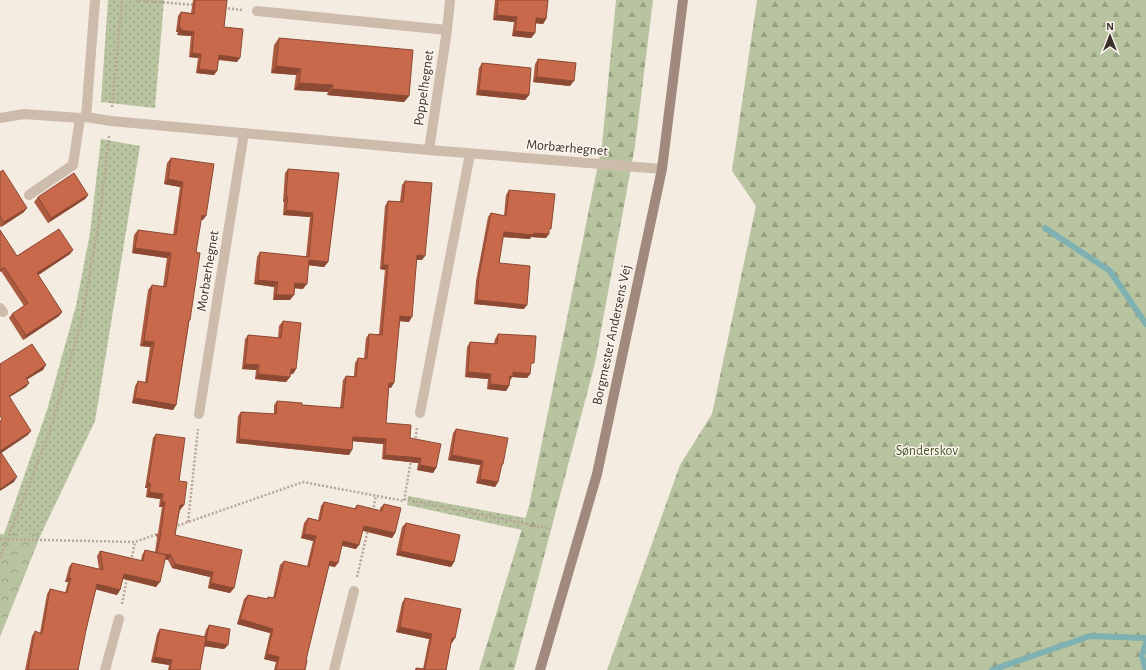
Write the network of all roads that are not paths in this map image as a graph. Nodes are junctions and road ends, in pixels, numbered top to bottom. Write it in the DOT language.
graph roads {
  1 [pos="95,0"];
  2 [pos="450,0"];
  3 [pos="683,0"];
  4 [pos="257,11"];
  5 [pos="447,30"];
  6 [pos="1,115"];
  7 [pos="83,118"];
  8 [pos="244,133"];
  9 [pos="429,150"];
  10 [pos="470,154"];
  11 [pos="662,169"];
  12 [pos="29,195"];
  13 [pos="420,413"];
  14 [pos="199,414"];
  15 [pos="354,591"];
  16 [pos="119,619"];
  17 [pos="105,670"];
  18 [pos="334,670"];
  19 [pos="540,670"];
  1 -- 7 [label="street"];
  2 -- 5 [label="street, Poppelhegnet"];
  3 -- 11 [label="street, Borgmester Andersens Vej"];
  4 -- 5 [label="street"];
  5 -- 9 [label="street, Poppelhegnet"];
  6 -- 7 [label="street, Morbærhegnet"];
  7 -- 8 [label="street, Morbærhegnet"];
  7 -- 12 [label="street"];
  8 -- 9 [label="street, Morbærhegnet"];
  8 -- 14 [label="street, Morbærhegnet"];
  9 -- 10 [label="street, Morbærhegnet"];
  10 -- 11 [label="street, Morbærhegnet"];
  10 -- 13 [label="street"];
  11 -- 19 [label="street, Borgmester Andersens Vej"];
  15 -- 18 [label="street"];
  16 -- 17 [label="street"];
}
